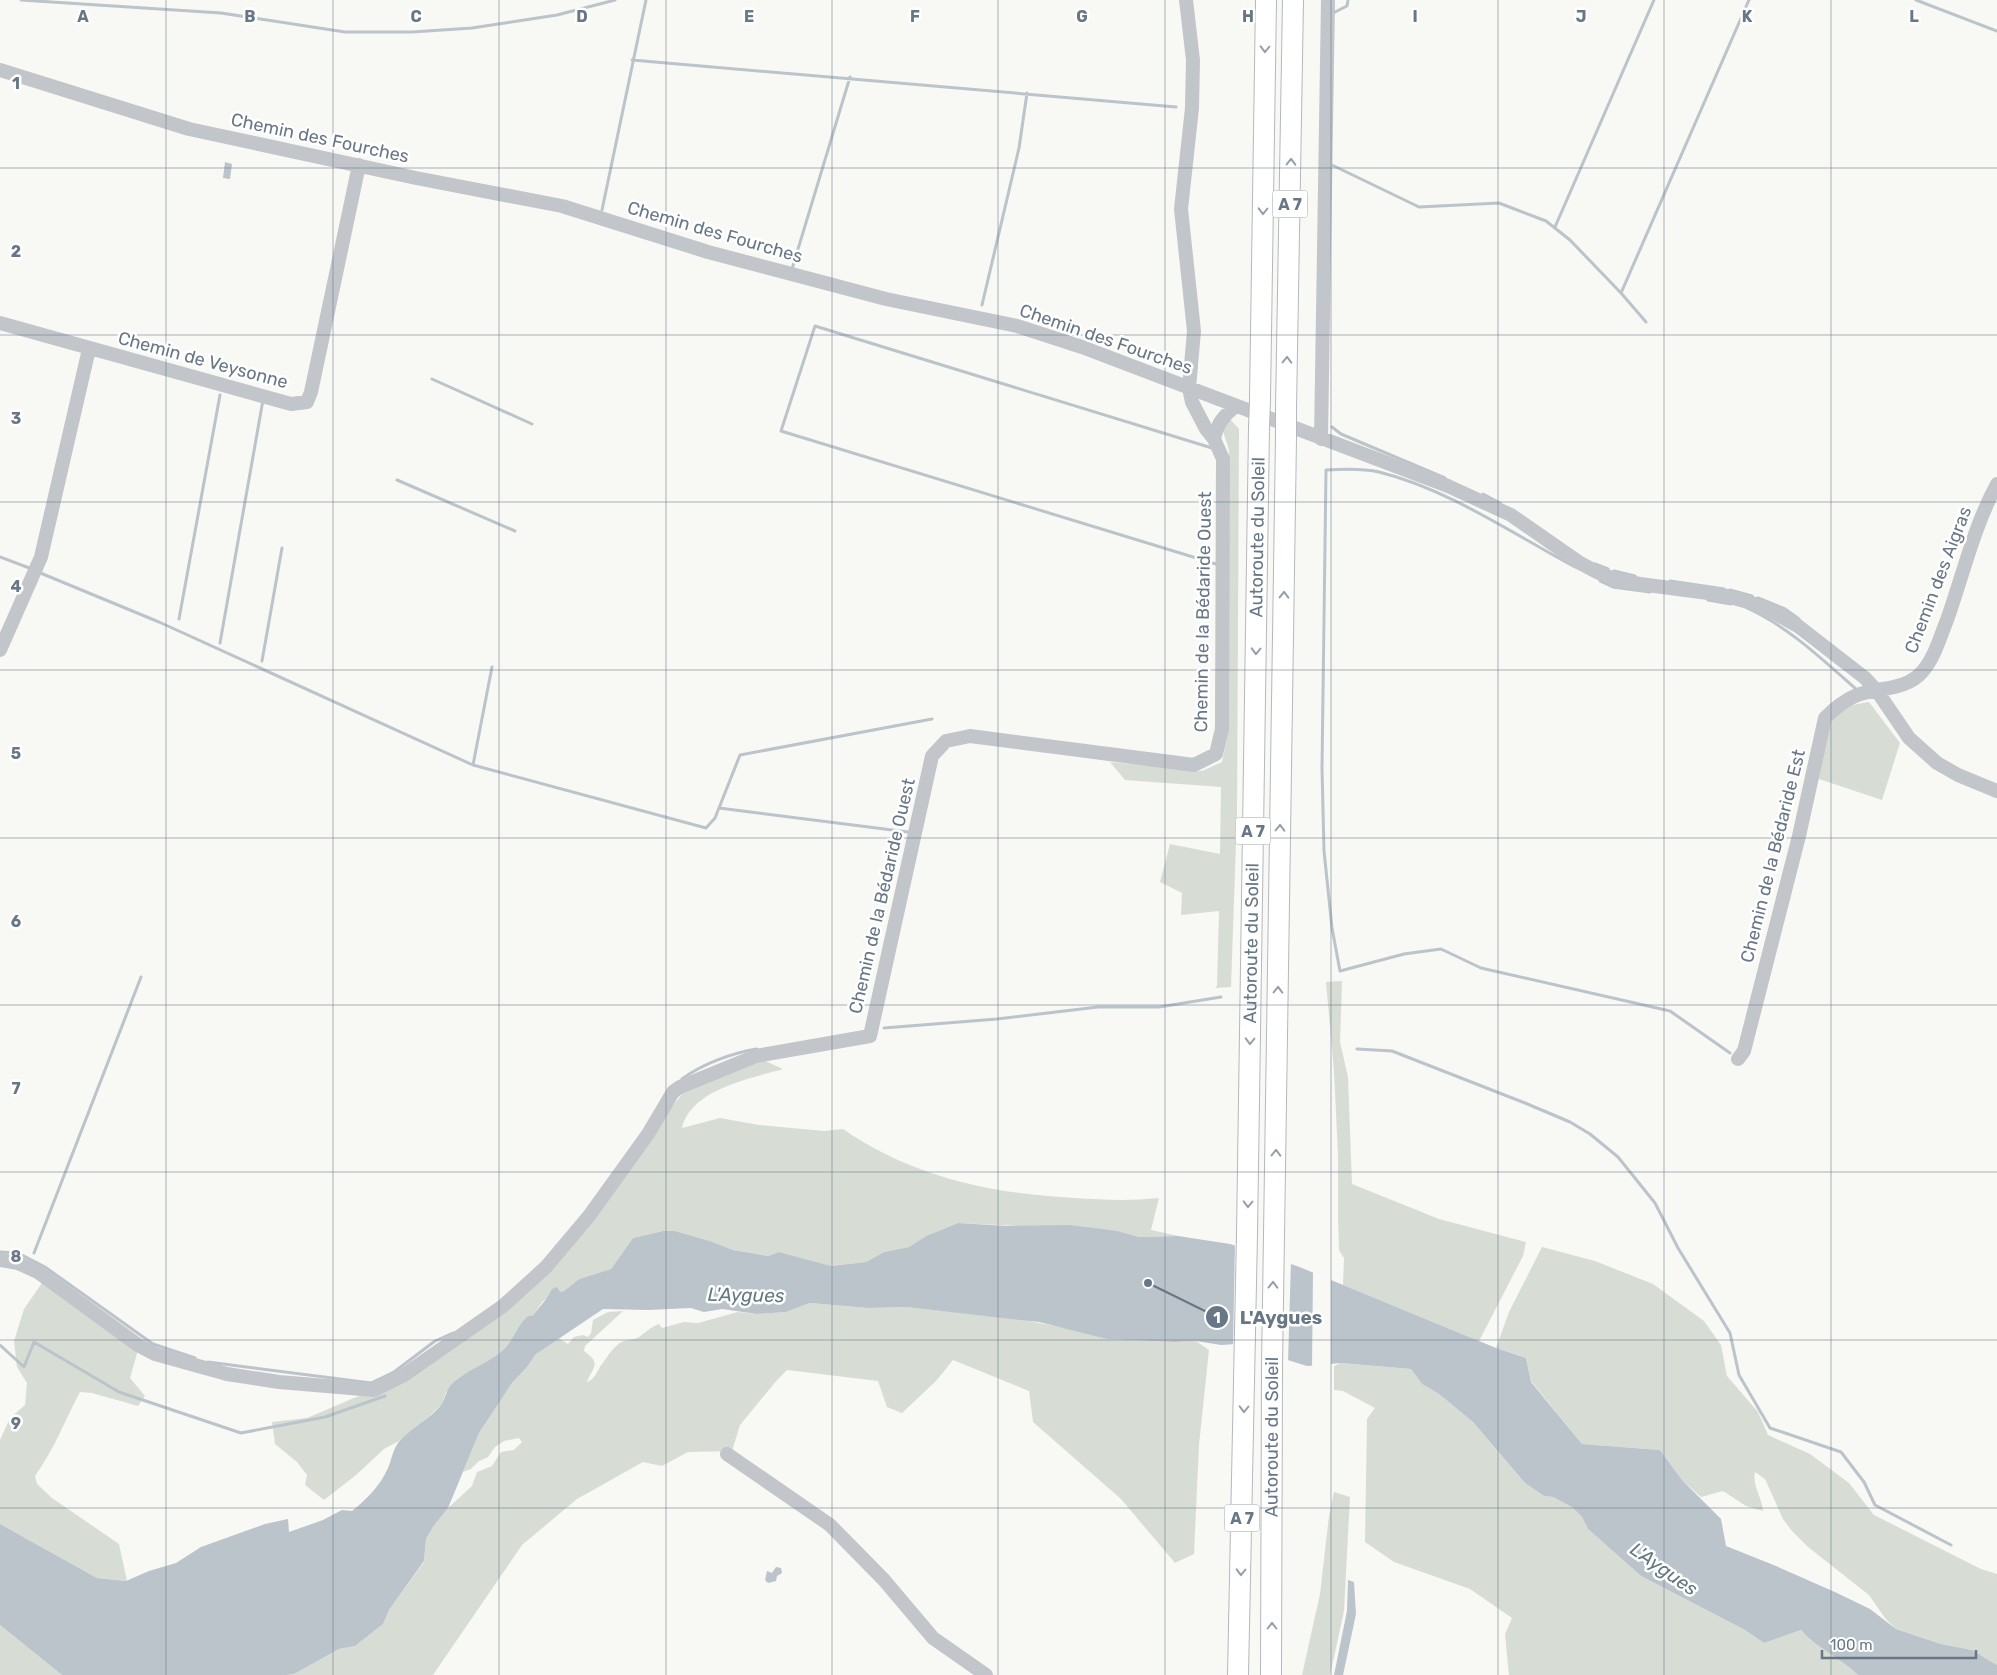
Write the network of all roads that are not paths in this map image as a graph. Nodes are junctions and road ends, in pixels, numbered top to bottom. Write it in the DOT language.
graph roads {
  1 [pos="1186,0"];
  2 [pos="1266,0"];
  3 [pos="1293,0"];
  4 [pos="1328,0"];
  5 [pos="0,70"];
  6 [pos="359,165"];
  7 [pos="0,323"];
  8 [pos="89,349"];
  9 [pos="1189,388"];
  10 [pos="1236,406"];
  11 [pos="1316,437"];
  12 [pos="1214,439"];
  13 [pos="1997,484"];
  14 [pos="0,650"];
  15 [pos="1877,691"];
  16 [pos="1997,791"];
  17 [pos="1738,1059"];
  18 [pos="0,1260"];
  19 [pos="727,1454"];
  20 [pos="986,1675"];
  21 [pos="1238,1675"];
  22 [pos="1272,1675"];
  1 -- 9 [label="street"];
  2 -- 21 [label="highway, Autoroute du Soleil / A 7, one-way, bridge"];
  22 -- 3 [label="highway, Autoroute du Soleil / A 7, one-way, bridge"];
  4 -- 11 [label="street"];
  5 -- 6 [label="street, Chemin des Fourches"];
  6 -- 8 [label="street, Chemin de Veysonne"];
  6 -- 9 [label="street, Chemin des Fourches"];
  7 -- 8 [label="street, Chemin de Veysonne"];
  8 -- 14 [label="street"];
  9 -- 10 [label="street, Chemin des Fourches"];
  9 -- 12 [label="street, Chemin de la Bédaride Ouest"];
  10 -- 11 [label="street, Chemin des Fourches"];
  10 -- 12 [label="street"];
  11 -- 15 [label="street, Chemin des Fourches"];
  12 -- 18 [label="street, Chemin de la Bédaride Ouest"];
  13 -- 15 [label="street, Chemin des Aigras"];
  15 -- 16 [label="street, Chemin des Fourches"];
  15 -- 17 [label="street, Chemin de la Bédaride Est"];
  19 -- 20 [label="street"];
}
